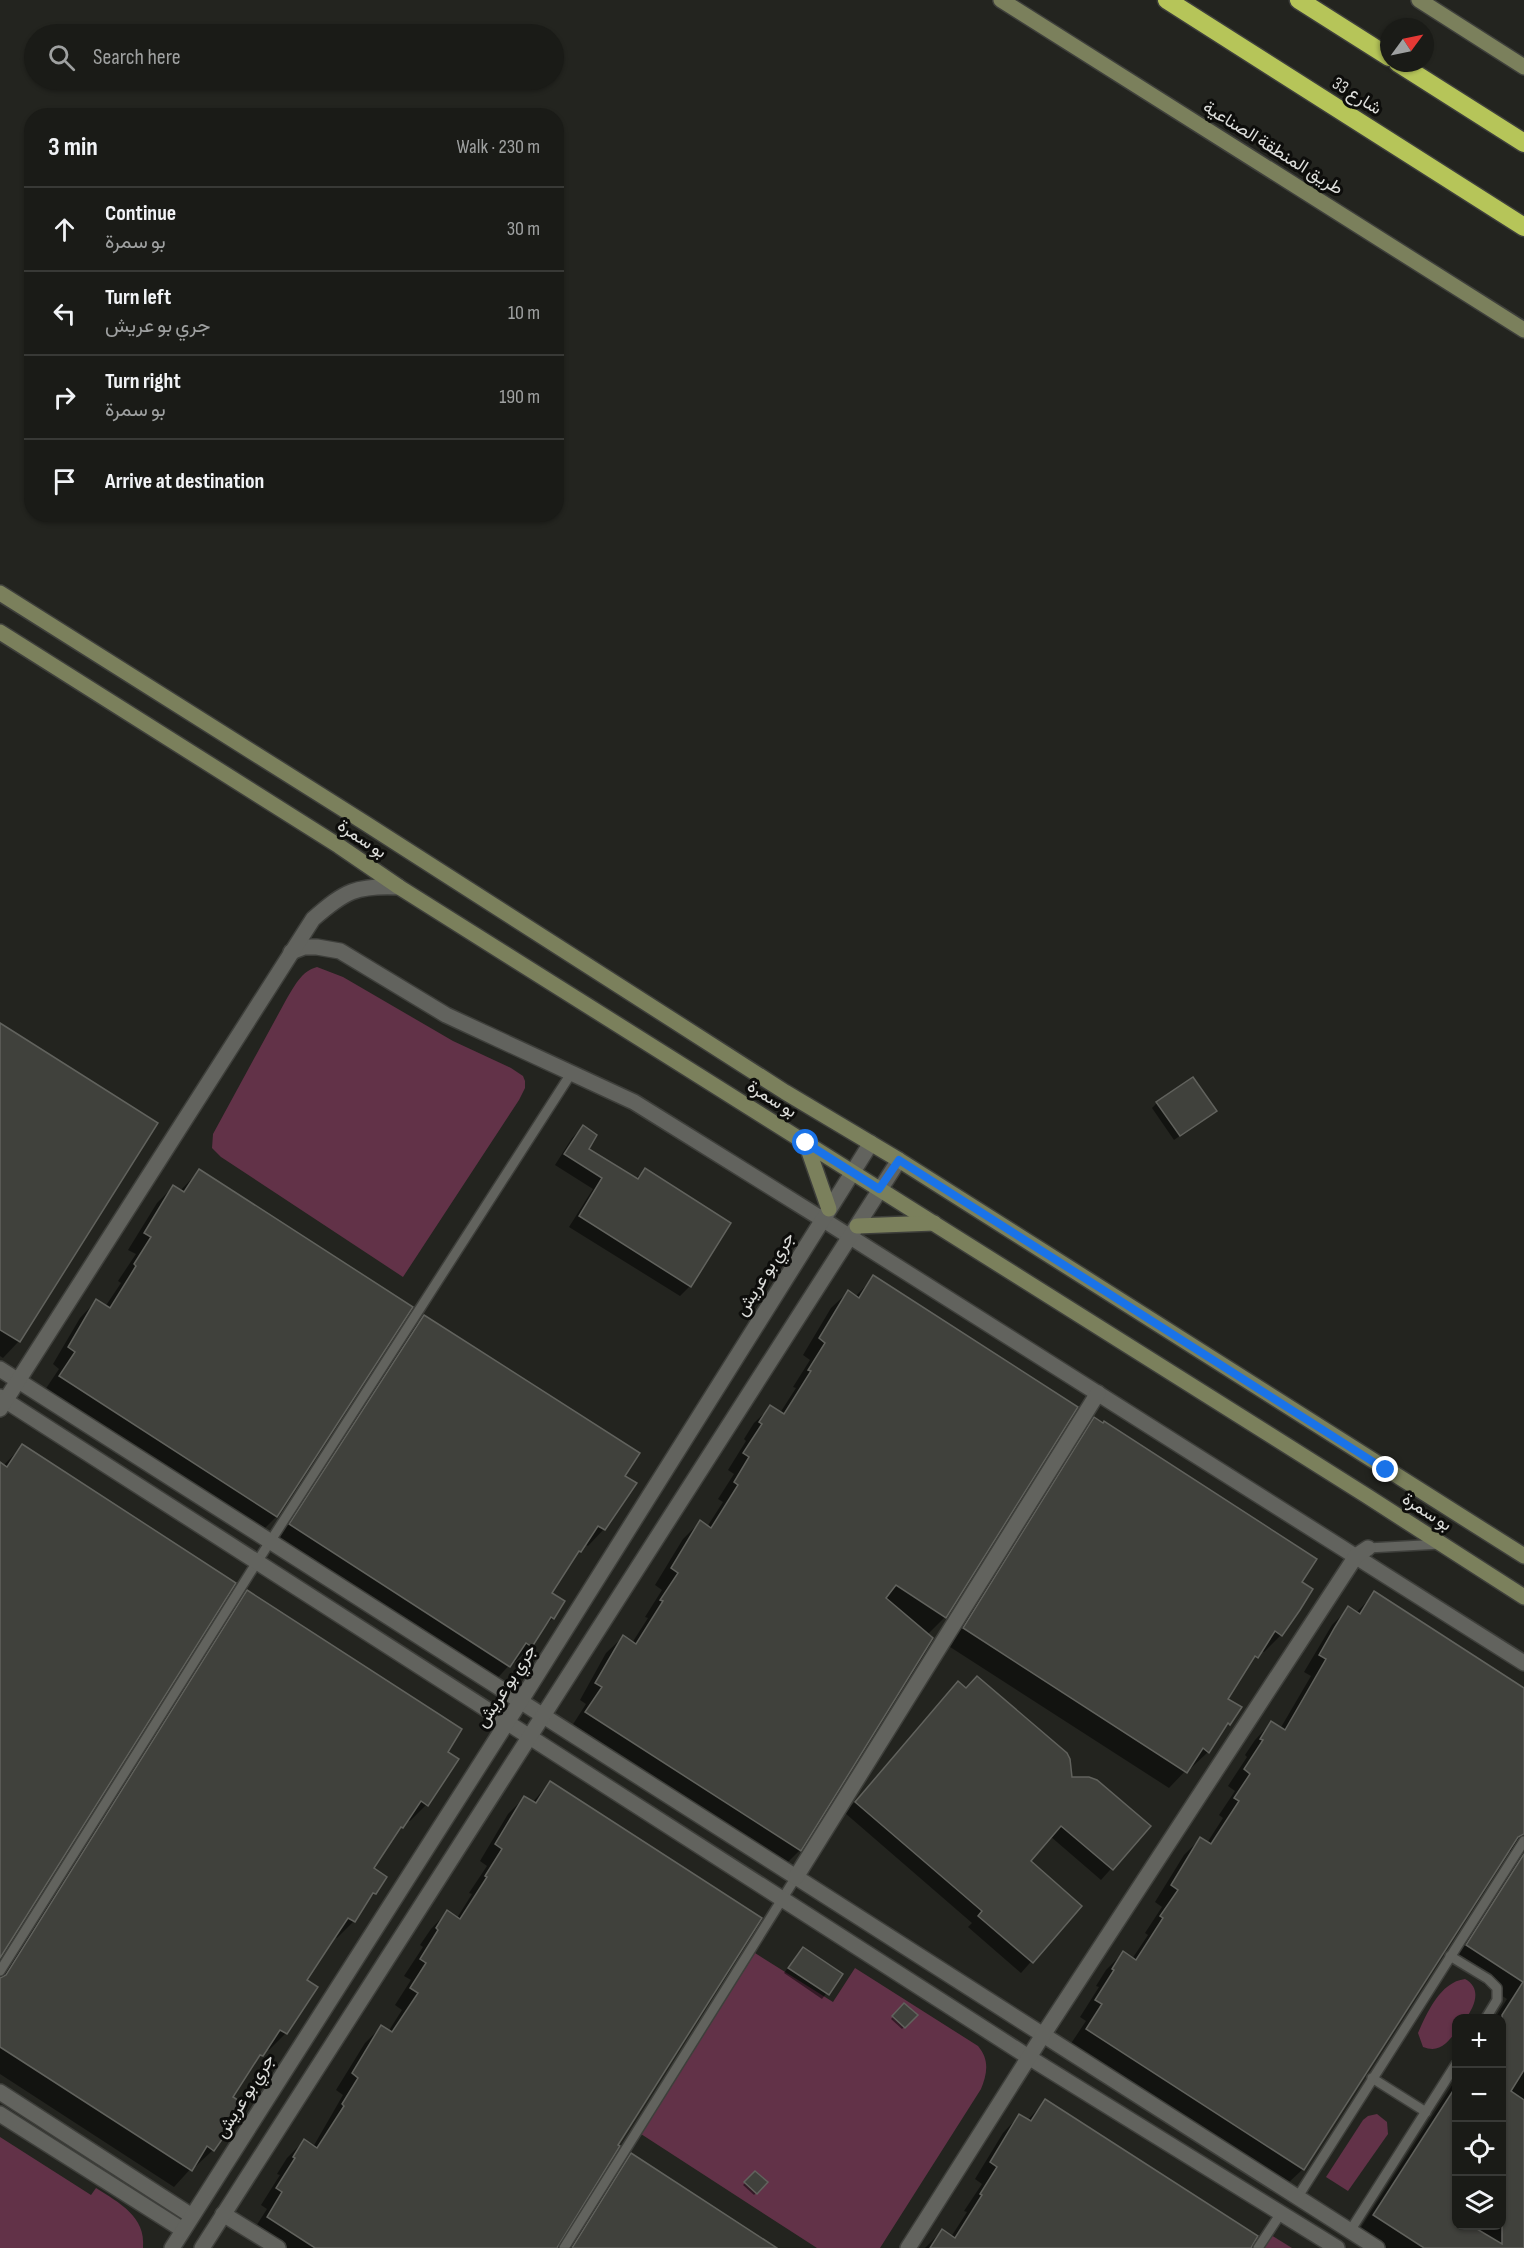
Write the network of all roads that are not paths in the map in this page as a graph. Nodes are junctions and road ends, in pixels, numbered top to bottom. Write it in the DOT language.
graph roads {
  1 [pos="1001,0"];
  2 [pos="1167,0"];
  3 [pos="1299,0"];
  4 [pos="1419,0"];
  5 [pos="1380,51"];
  6 [pos="1524,67"];
  7 [pos="1412,72"];
  8 [pos="1524,143"];
  9 [pos="1524,227"];
  10 [pos="1524,330"];
  11 [pos="0,593"];
  12 [pos="0,632"];
  13 [pos="399,887"];
  14 [pos="291,952"];
  15 [pos="572,1072"];
  16 [pos="806,1143"];
  17 [pos="871,1143"];
  18 [pos="899,1160"];
  19 [pos="854,1172"];
  20 [pos="879,1189"];
  21 [pos="826,1214"];
  22 [pos="934,1223"];
  23 [pos="853,1231"];
  24 [pos="0,1369"];
  25 [pos="18,1381"];
  26 [pos="1098,1393"];
  27 [pos="2,1402"];
  28 [pos="270,1541"];
  29 [pos="1441,1544"];
  30 [pos="1362,1552"];
  31 [pos="1524,1556"];
  32 [pos="257,1562"];
  33 [pos="1524,1597"];
  34 [pos="1524,1663"];
  35 [pos="520,1702"];
  36 [pos="542,1716"];
  37 [pos="507,1721"];
  38 [pos="529,1736"];
  39 [pos="1524,1841"];
  40 [pos="795,1877"];
  41 [pos="782,1898"];
  42 [pos="1450,1956"];
  43 [pos="0,1971"];
  44 [pos="1489,2014"];
  45 [pos="1043,2035"];
  46 [pos="1030,2058"];
  47 [pos="1454,2068"];
  48 [pos="1372,2078"];
  49 [pos="0,2092"];
  50 [pos="1426,2112"];
  51 [pos="0,2114"];
  52 [pos="1297,2198"];
  53 [pos="1281,2213"];
  54 [pos="224,2214"];
  55 [pos="192,2216"];
  56 [pos="183,2230"];
  57 [pos="1350,2231"];
  58 [pos="172,2248"];
  59 [pos="202,2248"];
  60 [pos="278,2248"];
  61 [pos="564,2248"];
  62 [pos="908,2248"];
  63 [pos="1258,2248"];
  64 [pos="1337,2248"];
  65 [pos="1377,2248"];
  1 -- 10 [label="street, طريق المنطقة الصناعية"];
  2 -- 9 [label="highway, شارع 33"];
  3 -- 5 [label="highway"];
  4 -- 6 [label="street"];
  7 -- 8 [label="highway"];
  11 -- 17 [label="street, بو سمرة"];
  12 -- 13 [label="street, بو سمرة"];
  13 -- 14 [label="street"];
  13 -- 16 [label="street, بو سمرة"];
  14 -- 15 [label="street"];
  14 -- 25 [label="street"];
  15 -- 21 [label="street"];
  15 -- 28 [label="lane"];
  16 -- 19 [label="street, بو سمرة"];
  16 -- 21 [label="street"];
  17 -- 18 [label="street, بو سمرة"];
  17 -- 19 [label="street, جري بو عريش"];
  18 -- 20 [label="street"];
  18 -- 31 [label="street, بو سمرة"];
  19 -- 20 [label="street, بو سمرة"];
  19 -- 21 [label="street, جري بو عريش"];
  20 -- 22 [label="street, بو سمرة"];
  20 -- 23 [label="street"];
  21 -- 23 [label="street"];
  21 -- 35 [label="street, جري بو عريش"];
  22 -- 23 [label="street"];
  22 -- 29 [label="street, بو سمرة"];
  23 -- 26 [label="street"];
  23 -- 36 [label="street"];
  24 -- 25 [label="street"];
  25 -- 27 [label="street"];
  25 -- 28 [label="street"];
  26 -- 30 [label="street"];
  26 -- 40 [label="street"];
  27 -- 32 [label="street"];
  28 -- 32 [label="lane"];
  28 -- 35 [label="street"];
  29 -- 30 [label="lane"];
  29 -- 33 [label="street, بو سمرة"];
  30 -- 34 [label="street"];
  30 -- 45 [label="street"];
  32 -- 37 [label="street"];
  32 -- 43 [label="lane"];
  35 -- 36 [label="street"];
  35 -- 37 [label="street, جري بو عريش"];
  36 -- 38 [label="street"];
  36 -- 40 [label="street"];
  37 -- 38 [label="street"];
  37 -- 55 [label="street, جري بو عريش"];
  38 -- 41 [label="street"];
  38 -- 54 [label="street"];
  39 -- 42 [label="lane"];
  40 -- 41 [label="lane"];
  40 -- 45 [label="street"];
  41 -- 46 [label="street"];
  41 -- 61 [label="lane"];
  42 -- 44 [label="lane"];
  42 -- 48 [label="lane"];
  45 -- 46 [label="street"];
  45 -- 52 [label="street"];
  46 -- 53 [label="street"];
  46 -- 62 [label="street"];
  47 -- 50 [label="lane"];
  48 -- 50 [label="lane"];
  48 -- 52 [label="lane"];
  49 -- 55 [label="street"];
  50 -- 57 [label="lane"];
  51 -- 56 [label="street"];
  52 -- 57 [label="street"];
  53 -- 63 [label="lane"];
  53 -- 64 [label="street"];
  54 -- 59 [label="street"];
  54 -- 60 [label="street"];
  55 -- 56 [label="street, جري بو عريش"];
  56 -- 58 [label="street, جري بو عريش"];
  57 -- 65 [label="street"];
}
